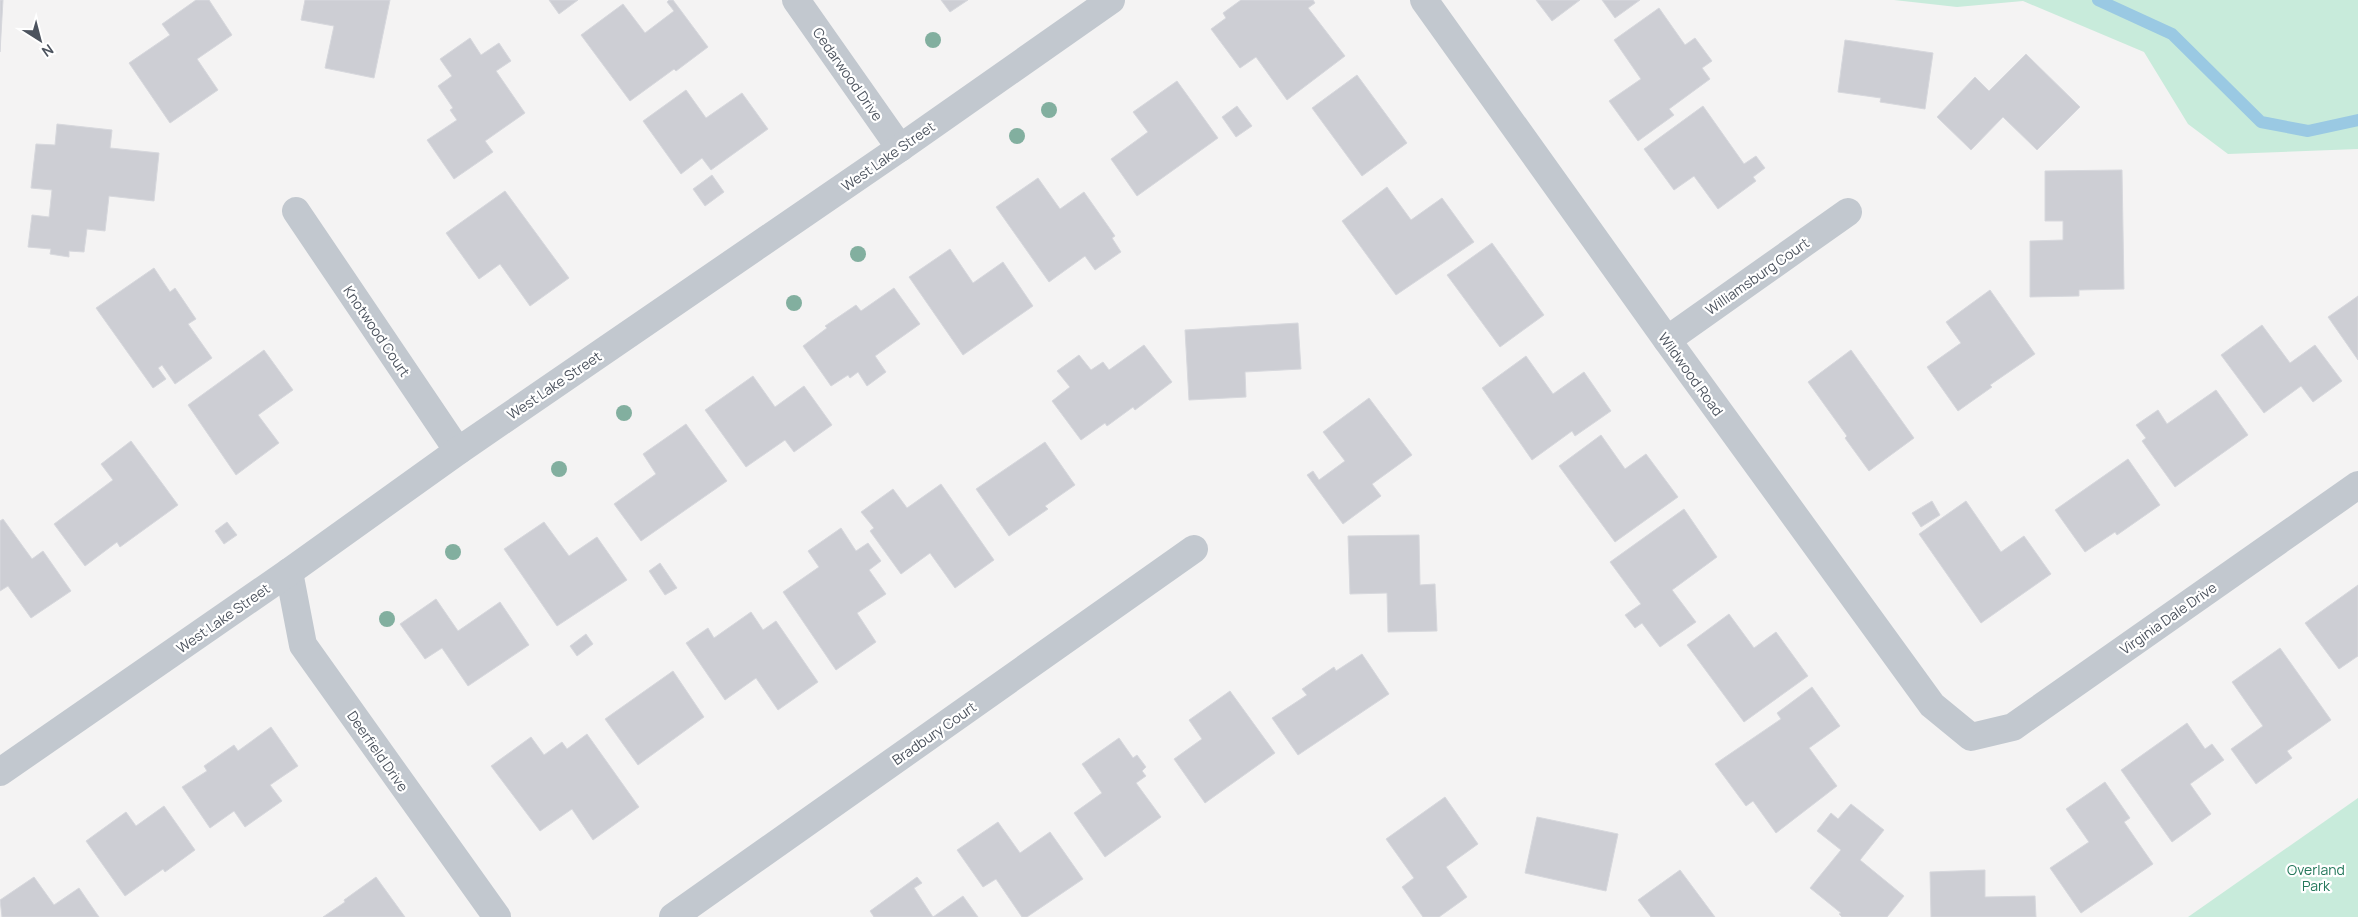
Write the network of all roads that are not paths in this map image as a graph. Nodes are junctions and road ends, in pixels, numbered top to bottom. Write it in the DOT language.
graph roads {
  1 [pos="796,0"];
  2 [pos="1111,0"];
  3 [pos="1424,0"];
  4 [pos="900,148"];
  5 [pos="296,211"];
  6 [pos="1848,212"];
  7 [pos="1667,340"];
  8 [pos="458,451"];
  9 [pos="2358,485"];
  10 [pos="1194,549"];
  11 [pos="289,572"];
  12 [pos="1971,737"];
  13 [pos="0,772"];
  14 [pos="496,917"];
  15 [pos="673,917"];
  1 -- 4 [label="street, Cedarwood Drive"];
  2 -- 4 [label="street, West Lake Street"];
  3 -- 7 [label="street, Wildwood Road"];
  4 -- 8 [label="street, West Lake Street"];
  5 -- 8 [label="street, Knotwood Court"];
  6 -- 7 [label="street, Williamsburg Court"];
  7 -- 12 [label="street, Wildwood Road"];
  8 -- 11 [label="street, West Lake Street"];
  9 -- 12 [label="street, Virginia Dale Drive"];
  10 -- 15 [label="street, Bradbury Court"];
  11 -- 13 [label="street, West Lake Street"];
  11 -- 14 [label="street, Deerfield Drive"];
}
